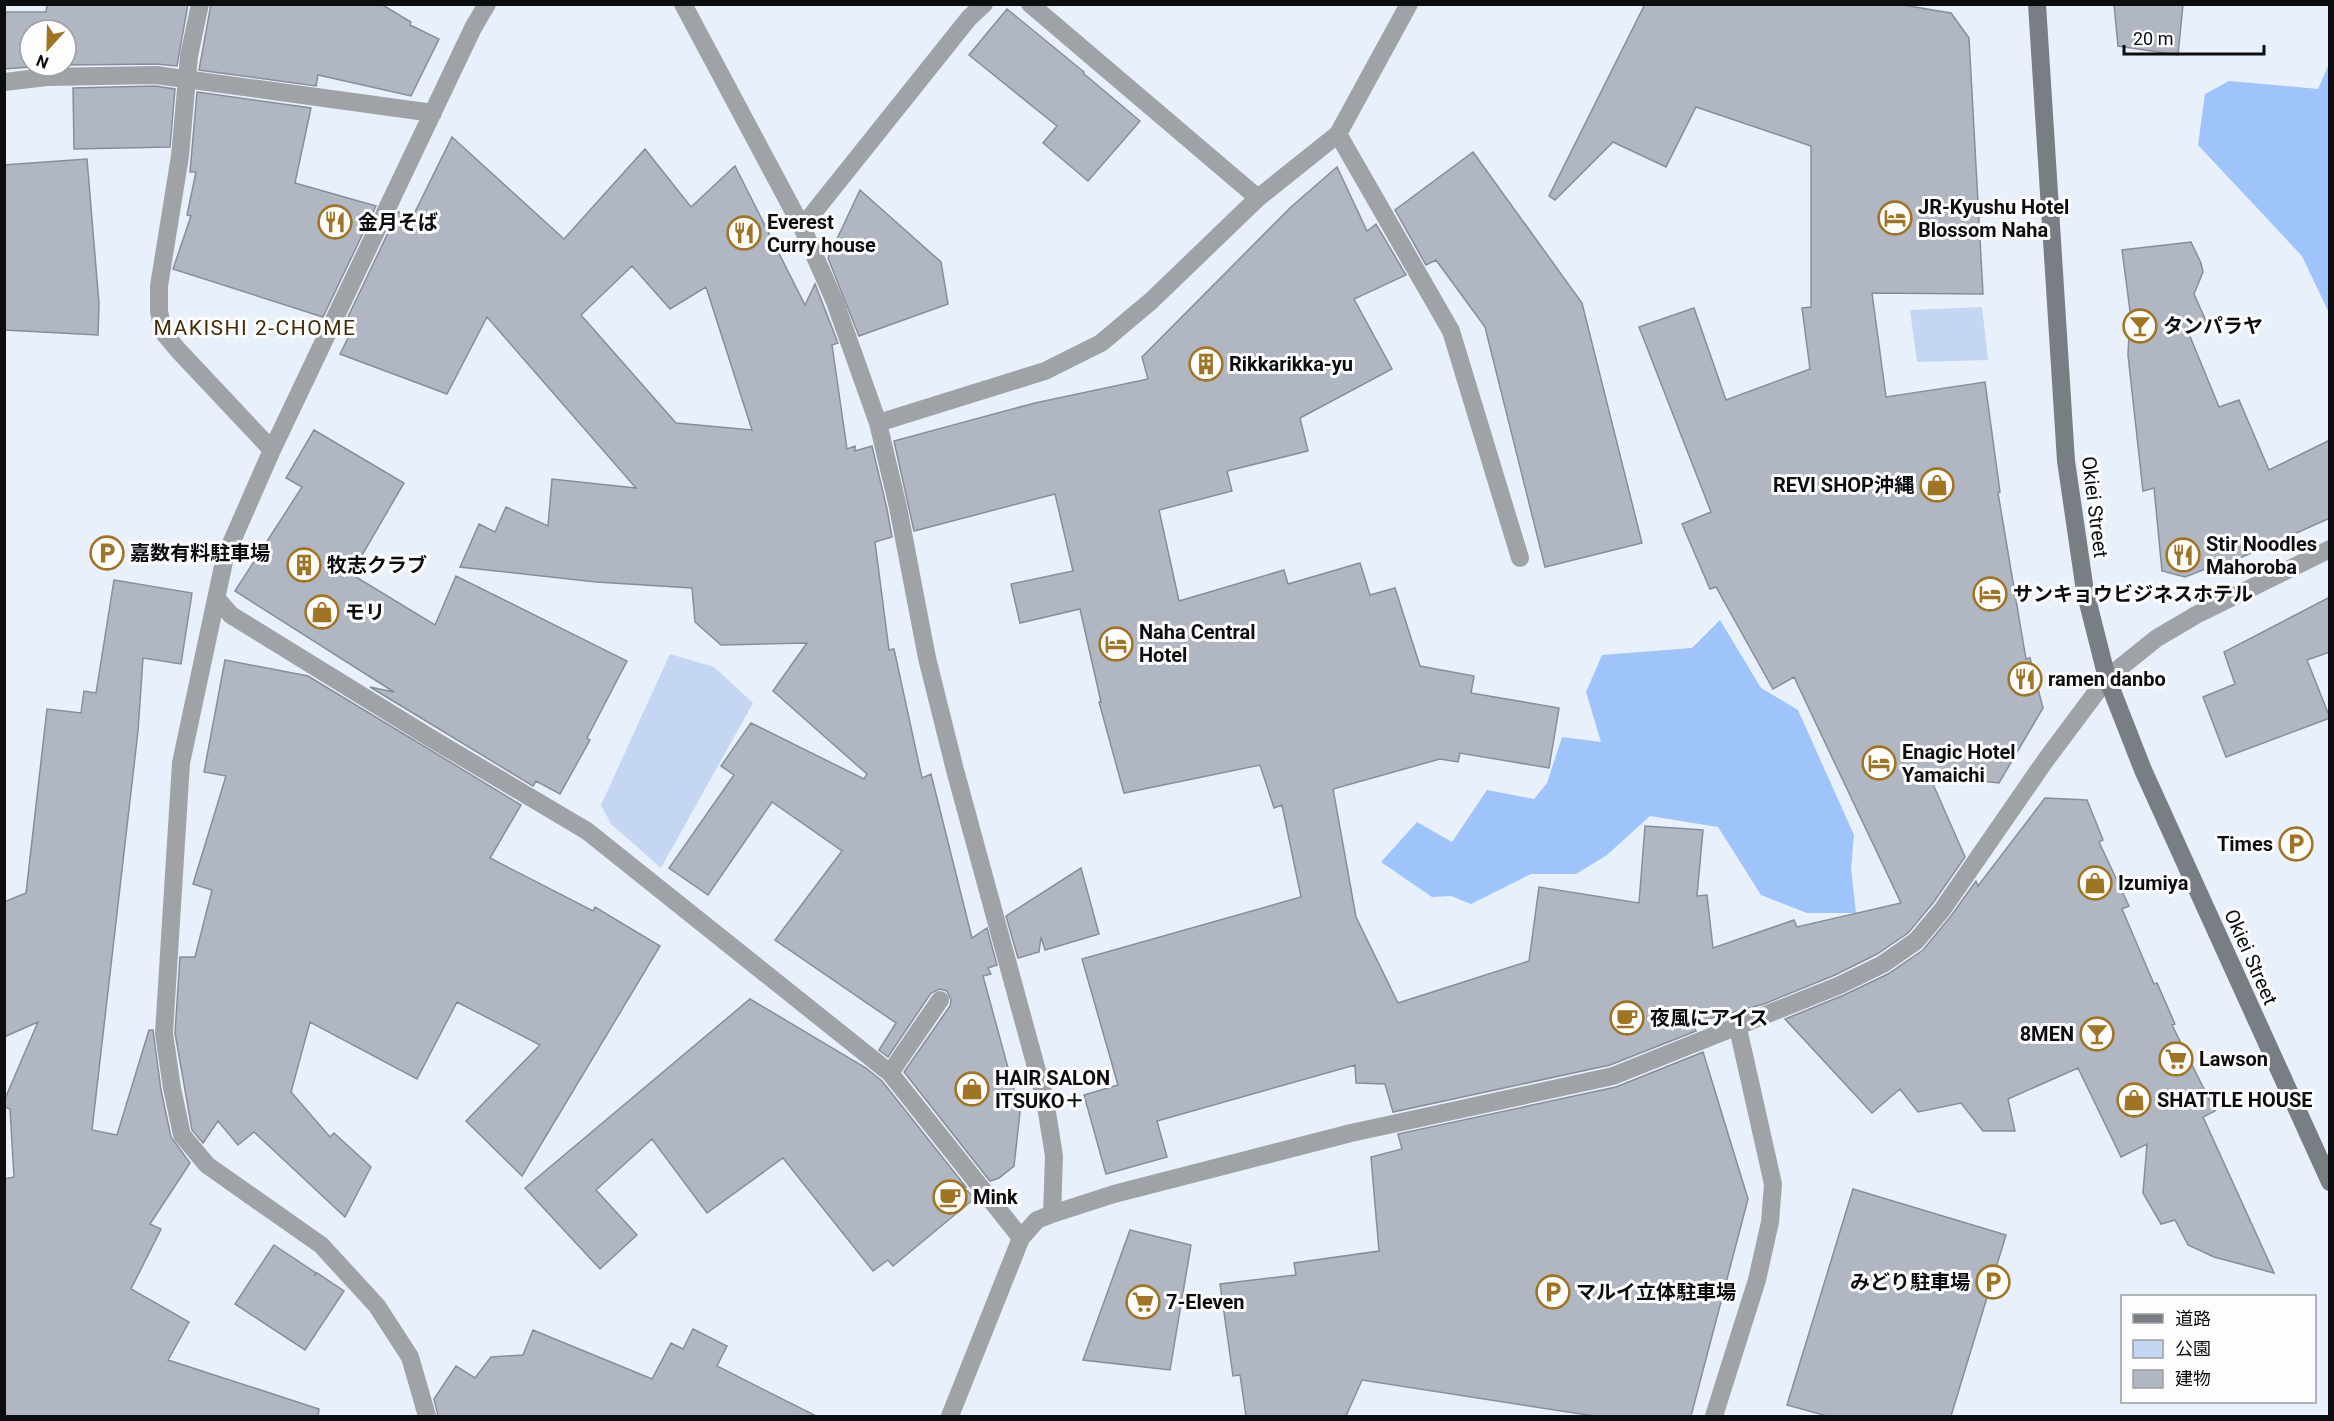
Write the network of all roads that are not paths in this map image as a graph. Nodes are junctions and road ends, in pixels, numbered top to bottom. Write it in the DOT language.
graph roads {
  1 [pos="200,4"];
  2 [pos="487,4"];
  3 [pos="683,4"];
  4 [pos="984,4"];
  5 [pos="1030,4"];
  6 [pos="1409,4"];
  7 [pos="2037,4"];
  8 [pos="188,81"];
  9 [pos="4,82"];
  10 [pos="433,113"];
  11 [pos="1338,134"];
  12 [pos="1258,198"];
  13 [pos="802,227"];
  14 [pos="878,423"];
  15 [pos="272,450"];
  16 [pos="2330,549"];
  17 [pos="1520,558"];
  18 [pos="216,598"];
  19 [pos="2107,678"];
  20 [pos="940,1000"];
  21 [pos="1737,1024"];
  22 [pos="890,1073"];
  23 [pos="2330,1182"];
  24 [pos="1052,1214"];
  25 [pos="1021,1238"];
  26 [pos="427,1416"];
  27 [pos="950,1416"];
  28 [pos="1714,1416"];
  1 -- 8 [label="street"];
  2 -- 10 [label="street"];
  3 -- 13 [label="street"];
  4 -- 13 [label="street"];
  5 -- 12 [label="street"];
  6 -- 11 [label="street"];
  7 -- 19 [label="street, Okiei Street"];
  8 -- 9 [label="street"];
  8 -- 10 [label="street"];
  8 -- 15 [label="street"];
  10 -- 15 [label="street"];
  11 -- 12 [label="street"];
  11 -- 17 [label="street"];
  12 -- 14 [label="street"];
  13 -- 14 [label="street"];
  14 -- 24 [label="street"];
  15 -- 18 [label="street"];
  16 -- 19 [label="street"];
  18 -- 22 [label="street"];
  18 -- 26 [label="street"];
  19 -- 21 [label="street"];
  19 -- 23 [label="street, Okiei Street"];
  20 -- 22 [label="street"];
  21 -- 24 [label="street"];
  21 -- 28 [label="street"];
  22 -- 25 [label="street"];
  24 -- 25 [label="street"];
  25 -- 27 [label="street"];
}
